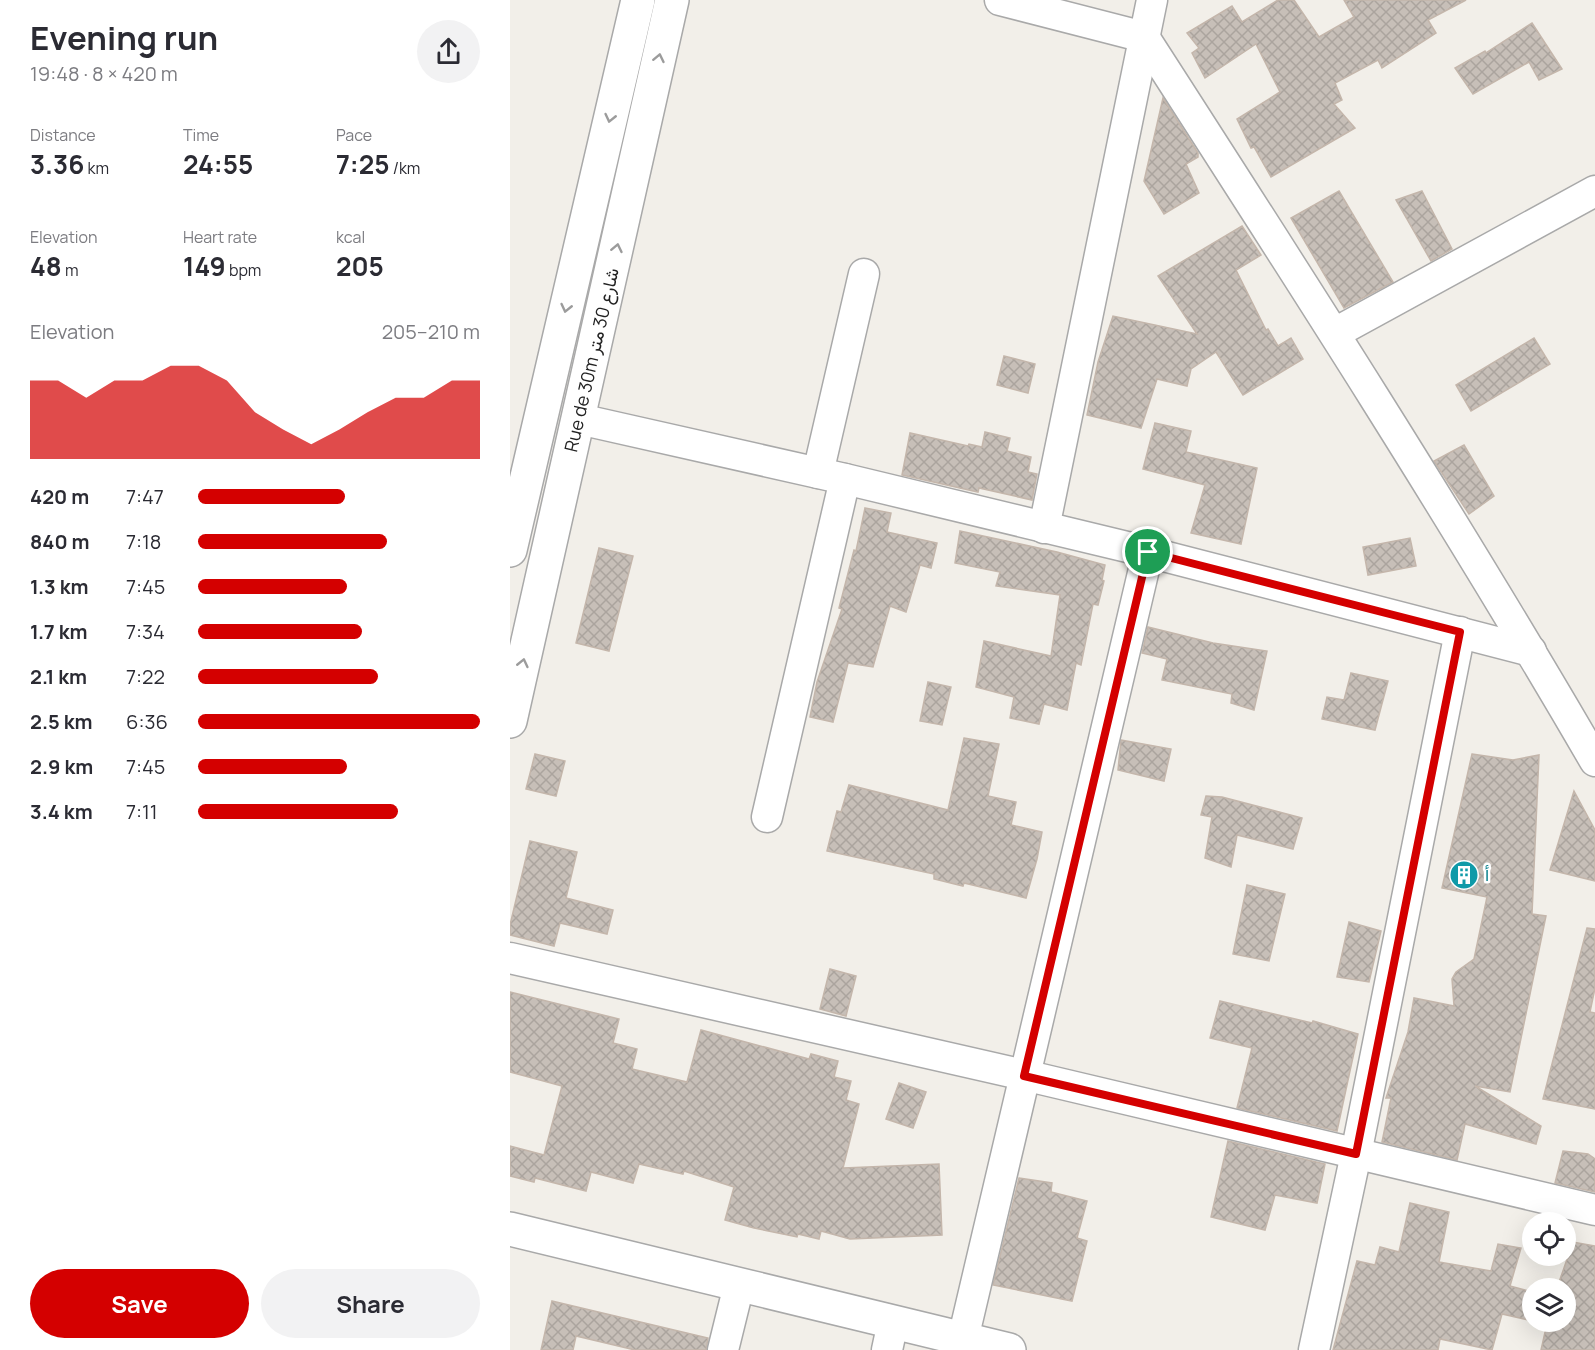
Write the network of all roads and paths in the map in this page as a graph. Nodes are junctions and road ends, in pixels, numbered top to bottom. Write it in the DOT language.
graph roads {
  1 [pos="638,0"];
  2 [pos="672,0"];
  3 [pos="1000,0"];
  4 [pos="1152,0"];
  5 [pos="1144,37"];
  6 [pos="1595,191"];
  7 [pos="864,274"];
  8 [pos="1335,333"];
  9 [pos="579,419"];
  10 [pos="522,447"];
  11 [pos="569,459"];
  12 [pos="831,476"];
  13 [pos="518,479"];
  14 [pos="562,491"];
  15 [pos="1044,528"];
  16 [pos="510,550"];
  17 [pos="1148,552"];
  18 [pos="1460,632"];
  19 [pos="1532,651"];
  20 [pos="510,721"];
  21 [pos="1595,761"];
  22 [pos="767,817"];
  23 [pos="510,958"];
  24 [pos="1024,1076"];
  25 [pos="1356,1154"];
  26 [pos="1595,1210"];
  27 [pos="510,1229"];
  28 [pos="739,1285"];
  29 [pos="890,1336"];
  30 [pos="963,1339"];
  31 [pos="723,1350"];
  32 [pos="1009,1350"];
  33 [pos="1314,1350"];
  1 -- 10 [label="street, Rue de 30m شارع 30 متر, one-way"];
  9 -- 2 [label="street, Rue de 30m شارع 30 متر, one-way"];
  3 -- 5 [label="street"];
  4 -- 5 [label="street"];
  5 -- 8 [label="street"];
  5 -- 15 [label="street"];
  6 -- 8 [label="street"];
  7 -- 12 [label="street"];
  8 -- 19 [label="street"];
  9 -- 11 [label="street, Rue de 30m شارع 30 متر"];
  9 -- 12 [label="street"];
  10 -- 11 [label="street"];
  10 -- 13 [label="street, Rue de 30m شارع 30 متر"];
  11 -- 14 [label="street, Rue de 30m شارع 30 متر"];
  12 -- 15 [label="street"];
  12 -- 22 [label="street"];
  13 -- 14 [label="street"];
  13 -- 16 [label="street, Rue de 30m شارع 30 متر"];
  20 -- 14 [label="street, Rue de 30m شارع 30 متر, one-way"];
  15 -- 17 [label="street"];
  17 -- 18 [label="street"];
  17 -- 24 [label="street"];
  18 -- 19 [label="street"];
  18 -- 25 [label="street"];
  19 -- 21 [label="street"];
  23 -- 24 [label="street"];
  24 -- 25 [label="street"];
  24 -- 30 [label="street"];
  25 -- 26 [label="street"];
  25 -- 33 [label="street"];
  27 -- 28 [label="street"];
  28 -- 29 [label="street"];
  28 -- 31 [label="street"];
  29 -- 30 [label="street"];
  30 -- 32 [label="street"];
}
